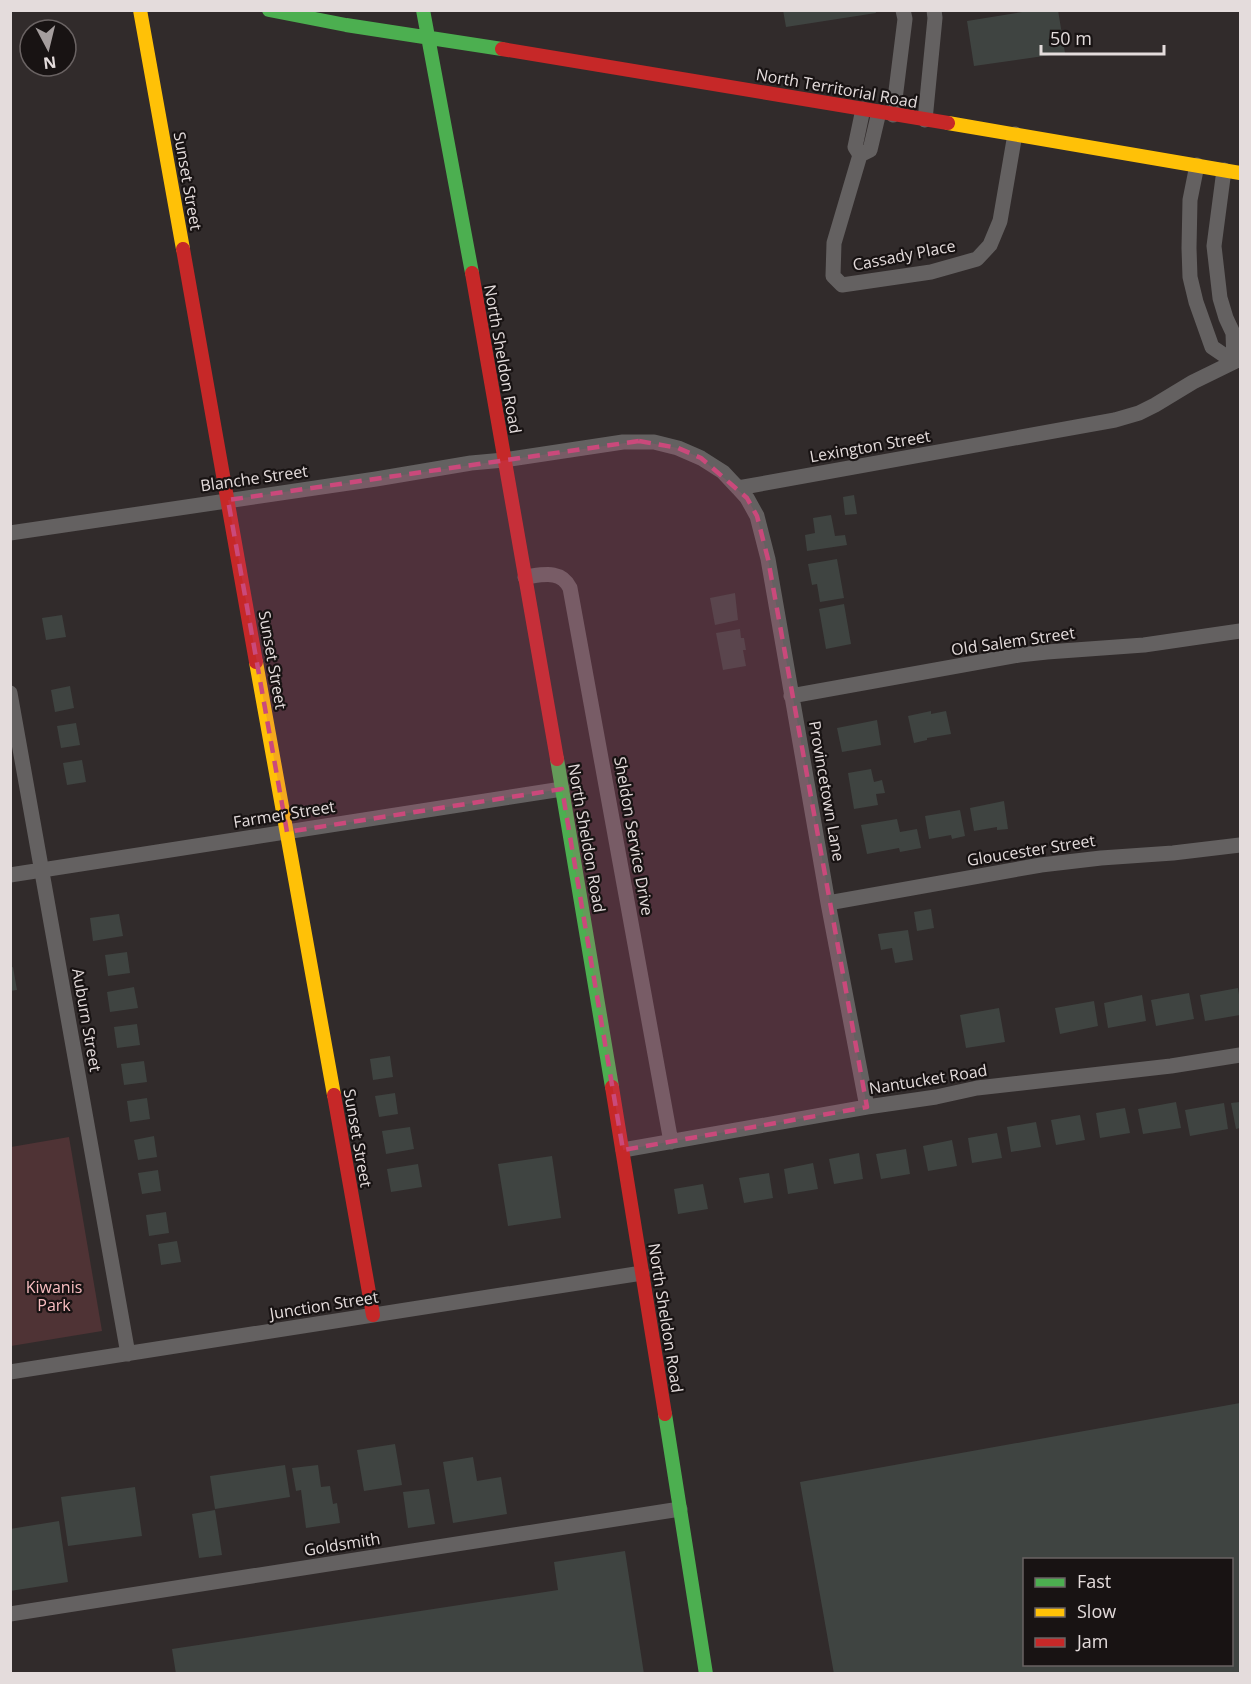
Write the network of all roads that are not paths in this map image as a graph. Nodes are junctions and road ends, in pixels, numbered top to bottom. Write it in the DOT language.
graph roads {
  1 [pos="140,10"];
  2 [pos="269,10"];
  3 [pos="423,10"];
  4 [pos="903,10"];
  5 [pos="934,10"];
  6 [pos="428,38"];
  7 [pos="863,109"];
  8 [pos="886,113"];
  9 [pos="926,120"];
  10 [pos="1015,134"];
  11 [pos="860,155"];
  12 [pos="1197,165"];
  13 [pos="1224,170"];
  14 [pos="1240,172"];
  15 [pos="1237,360"];
  16 [pos="504,460"];
  17 [pos="738,488"];
  18 [pos="228,500"];
  19 [pos="10,533"];
  20 [pos="525,577"];
  21 [pos="1240,631"];
  22 [pos="10,693"];
  23 [pos="791,696"];
  24 [pos="562,789"];
  25 [pos="287,832"];
  26 [pos="1240,845"];
  27 [pos="42,870"];
  28 [pos="10,875"];
  29 [pos="828,903"];
  30 [pos="1240,1055"];
  31 [pos="867,1107"];
  32 [pos="671,1142"];
  33 [pos="623,1150"];
  34 [pos="642,1273"];
  35 [pos="373,1315"];
  36 [pos="128,1354"];
  37 [pos="10,1372"];
  38 [pos="680,1509"];
  39 [pos="10,1614"];
  40 [pos="706,1674"];
  1 -- 18 [label="main road, Sunset Street"];
  2 -- 6 [label="main road, North Territorial Road"];
  3 -- 6 [label="main road, North Sheldon Road"];
  4 -- 8 [label="street"];
  5 -- 9 [label="street"];
  6 -- 7 [label="main road, North Territorial Road"];
  6 -- 16 [label="main road, North Sheldon Road"];
  7 -- 8 [label="main road, North Territorial Road"];
  7 -- 11 [label="street, Cassady Place"];
  8 -- 9 [label="main road, North Territorial Road"];
  8 -- 11 [label="street, Cassady Place"];
  9 -- 10 [label="main road, North Territorial Road"];
  10 -- 11 [label="street, Cassady Place"];
  10 -- 12 [label="main road, North Territorial Road"];
  12 -- 13 [label="main road, North Territorial Road"];
  12 -- 15 [label="street"];
  13 -- 14 [label="main road, North Territorial Road"];
  13 -- 15 [label="street"];
  15 -- 17 [label="street, Lexington Street"];
  16 -- 17 [label="street"];
  16 -- 18 [label="street, Blanche Street"];
  16 -- 20 [label="main road, North Sheldon Road"];
  17 -- 23 [label="street, Provincetown Lane"];
  18 -- 19 [label="street, Blanche Street"];
  18 -- 25 [label="main road, Sunset Street"];
  20 -- 24 [label="main road, North Sheldon Road"];
  20 -- 32 [label="street, Sheldon Service Drive"];
  21 -- 23 [label="street, Old Salem Street"];
  22 -- 27 [label="street, Auburn Street"];
  23 -- 29 [label="street, Provincetown Lane"];
  24 -- 25 [label="street, Farmer Street"];
  24 -- 33 [label="main road, North Sheldon Road"];
  25 -- 27 [label="street, Farmer Street"];
  25 -- 35 [label="main road, Sunset Street"];
  26 -- 29 [label="street, Gloucester Street"];
  27 -- 28 [label="street, Farmer Street"];
  27 -- 36 [label="street, Auburn Street"];
  29 -- 31 [label="street, Provincetown Lane"];
  30 -- 31 [label="street, Nantucket Road"];
  31 -- 32 [label="street, Nantucket Road"];
  32 -- 33 [label="street, Nantucket Road"];
  33 -- 34 [label="main road, North Sheldon Road"];
  34 -- 35 [label="street, Junction Street"];
  34 -- 38 [label="main road, North Sheldon Road"];
  35 -- 36 [label="street, Junction Street"];
  36 -- 37 [label="street, Junction Street"];
  38 -- 39 [label="street, Goldsmith"];
  38 -- 40 [label="main road, North Sheldon Road"];
}
